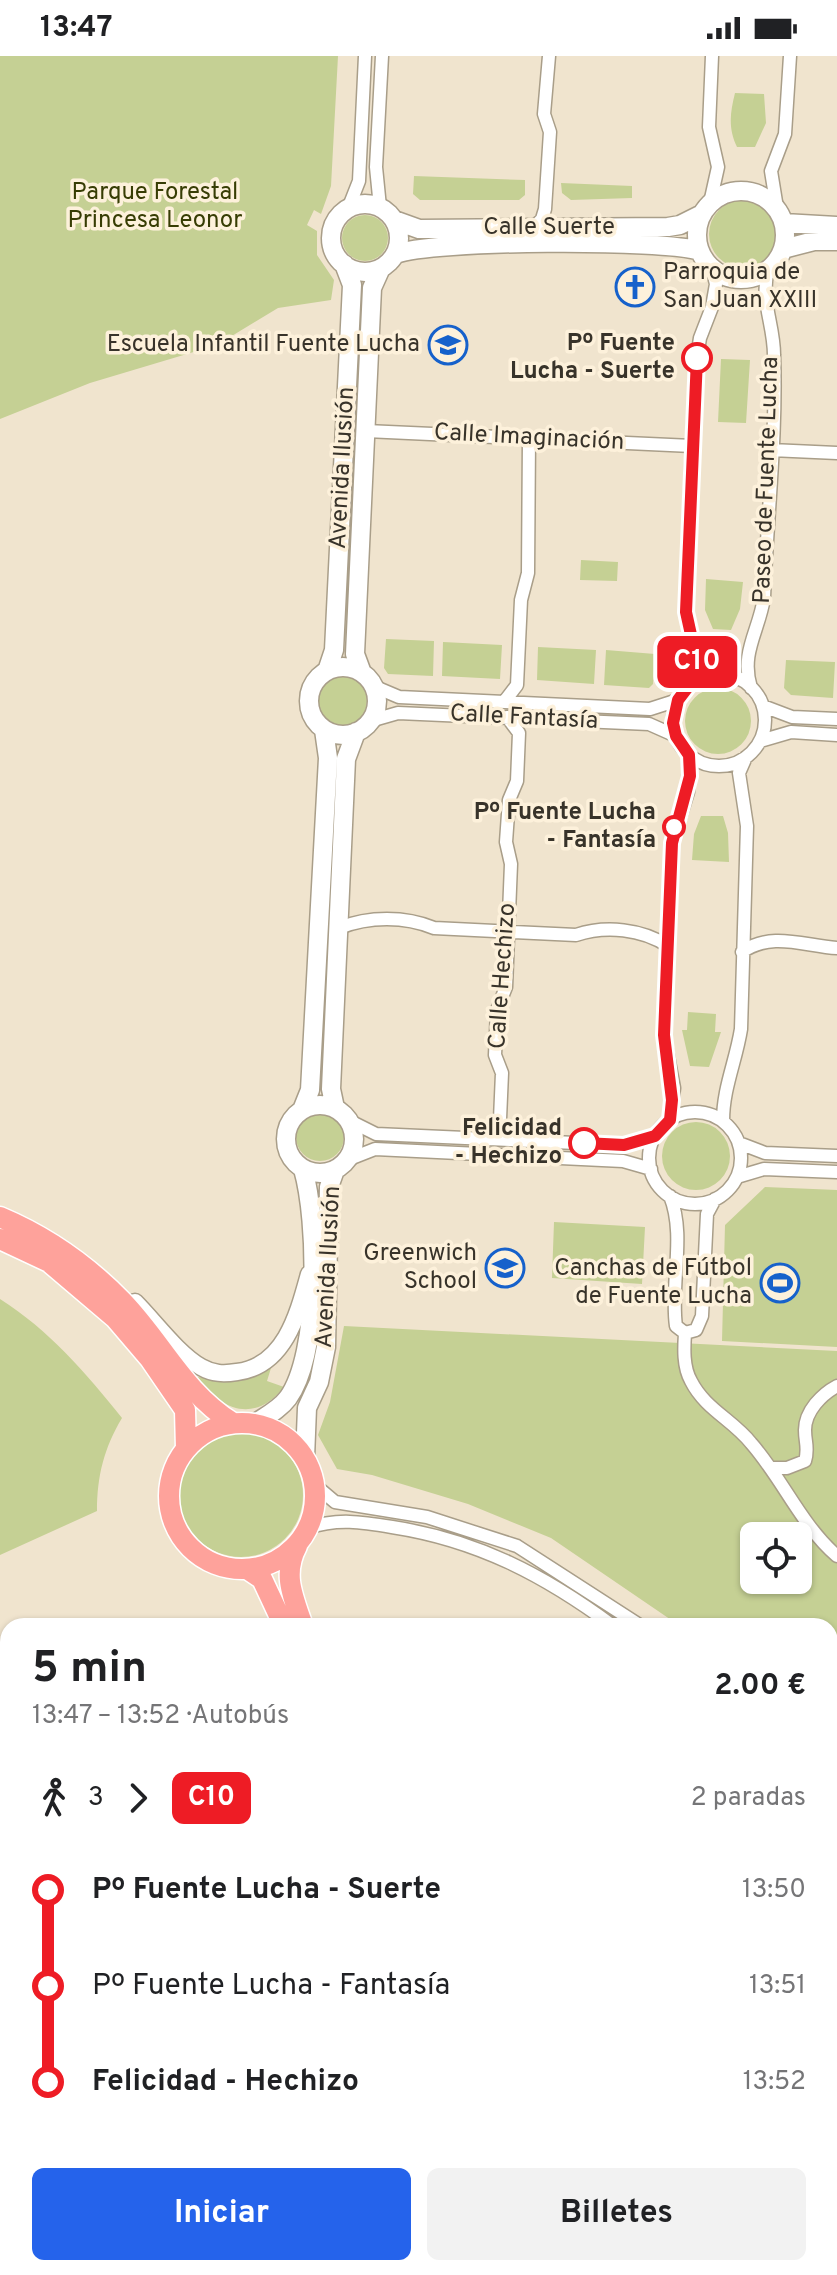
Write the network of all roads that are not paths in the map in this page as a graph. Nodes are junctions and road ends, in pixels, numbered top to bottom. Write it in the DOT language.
graph roads {
  1 [pos="365,56"];
  2 [pos="382,56"];
  3 [pos="549,56"];
  4 [pos="712,56"];
  5 [pos="790,56"];
  6 [pos="348,209"];
  7 [pos="706,209"];
  8 [pos="387,214"];
  9 [pos="780,216"];
  10 [pos="837,226"];
  11 [pos="533,228"];
  12 [pos="837,241"];
  13 [pos="783,249"];
  14 [pos="700,251"];
  15 [pos="396,254"];
  16 [pos="344,264"];
  17 [pos="381,268"];
  18 [pos="712,268"];
  19 [pos="768,270"];
  20 [pos="366,431"];
  21 [pos="529,438"];
  22 [pos="692,446"];
  23 [pos="771,450"];
  24 [pos="837,453"];
  25 [pos="327,671"];
  26 [pos="367,679"];
  27 [pos="691,683"];
  28 [pos="751,688"];
  29 [pos="678,700"];
  30 [pos="504,702"];
  31 [pos="763,706"];
  32 [pos="507,717"];
  33 [pos="837,719"];
  34 [pos="363,726"];
  35 [pos="324,730"];
  36 [pos="837,735"];
  37 [pos="676,736"];
  38 [pos="760,741"];
  39 [pos="689,755"];
  40 [pos="746,757"];
  41 [pos="339,928"];
  42 [pos="508,931"];
  43 [pos="668,946"];
  44 [pos="837,948"];
  45 [pos="742,952"];
  46 [pos="302,1110"];
  47 [pos="342,1114"];
  48 [pos="670,1120"];
  49 [pos="723,1121"];
  50 [pos="655,1136"];
  51 [pos="487,1140"];
  52 [pos="739,1143"];
  53 [pos="837,1156"];
  54 [pos="341,1165"];
  55 [pos="303,1169"];
  56 [pos="651,1169"];
  57 [pos="837,1172"];
  58 [pos="737,1177"];
  59 [pos="670,1196"];
  60 [pos="715,1199"];
  61 [pos="0,1217"];
  62 [pos="0,1239"];
  63 [pos="72,1257"];
  64 [pos="312,1266"];
  65 [pos="685,1333"];
  66 [pos="837,1386"];
  67 [pos="244,1423"];
  68 [pos="186,1449"];
  69 [pos="305,1458"];
  70 [pos="771,1468"];
  71 [pos="315,1485"];
  72 [pos="303,1536"];
  73 [pos="837,1556"];
  74 [pos="247,1569"];
  75 [pos="280,1618"];
  76 [pos="300,1618"];
  77 [pos="601,1618"];
  78 [pos="629,1618"];
  1 -- 6 [label="street"];
  2 -- 8 [label="street"];
  3 -- 11 [label="street"];
  4 -- 7 [label="street"];
  5 -- 9 [label="street"];
  6 -- 8 [label="main road"];
  6 -- 16 [label="main road"];
  7 -- 9 [label="main road"];
  7 -- 11 [label="main road, Calle Suerte"];
  7 -- 14 [label="main road"];
  8 -- 11 [label="main road, Calle Suerte"];
  8 -- 15 [label="main road"];
  9 -- 10 [label="main road"];
  9 -- 13 [label="main road"];
  12 -- 13 [label="main road"];
  13 -- 19 [label="main road"];
  14 -- 15 [label="main road, Calle Suerte"];
  14 -- 18 [label="main road"];
  15 -- 17 [label="main road"];
  16 -- 17 [label="main road"];
  16 -- 25 [label="main road, Avenida Ilusión"];
  17 -- 20 [label="main road, Avenida Ilusión"];
  18 -- 19 [label="main road"];
  18 -- 22 [label="street"];
  19 -- 23 [label="street, Paseo de Fuente Lucha"];
  20 -- 21 [label="street, Calle Imaginación"];
  20 -- 26 [label="main road, Avenida Ilusión"];
  21 -- 22 [label="street, Calle Imaginación"];
  21 -- 30 [label="street"];
  22 -- 27 [label="street"];
  23 -- 24 [label="street"];
  23 -- 28 [label="street, Paseo de Fuente Lucha"];
  25 -- 26 [label="main road"];
  25 -- 35 [label="main road"];
  26 -- 30 [label="street, Calle Fantasía"];
  26 -- 34 [label="main road"];
  27 -- 28 [label="street"];
  27 -- 29 [label="street"];
  28 -- 31 [label="street"];
  29 -- 30 [label="street, Calle Fantasía"];
  29 -- 37 [label="street"];
  31 -- 33 [label="street"];
  31 -- 38 [label="street"];
  32 -- 34 [label="street, Calle Fantasía"];
  32 -- 37 [label="street, Calle Fantasía"];
  32 -- 42 [label="street, Calle Hechizo"];
  34 -- 35 [label="main road"];
  34 -- 41 [label="main road"];
  35 -- 46 [label="main road"];
  36 -- 38 [label="street"];
  37 -- 39 [label="street"];
  38 -- 40 [label="street"];
  39 -- 40 [label="street"];
  39 -- 43 [label="street"];
  40 -- 45 [label="street"];
  41 -- 42 [label="street"];
  41 -- 47 [label="main road"];
  42 -- 43 [label="street"];
  42 -- 51 [label="street, Calle Hechizo"];
  43 -- 48 [label="street"];
  44 -- 45 [label="street"];
  45 -- 49 [label="street"];
  46 -- 47 [label="main road"];
  46 -- 55 [label="main road"];
  47 -- 51 [label="street"];
  47 -- 54 [label="main road"];
  48 -- 49 [label="street"];
  48 -- 50 [label="street"];
  49 -- 52 [label="street"];
  50 -- 51 [label="street"];
  50 -- 56 [label="street"];
  52 -- 53 [label="street"];
  52 -- 58 [label="street"];
  54 -- 55 [label="main road"];
  54 -- 56 [label="street"];
  54 -- 69 [label="main road, Avenida Ilusión"];
  55 -- 64 [label="main road, Avenida Ilusión"];
  56 -- 59 [label="street"];
  57 -- 58 [label="street"];
  58 -- 60 [label="street"];
  59 -- 60 [label="street"];
  59 -- 65 [label="street"];
  60 -- 65 [label="street"];
  61 -- 63 [label="highway"];
  62 -- 68 [label="highway"];
  63 -- 64 [label="street"];
  63 -- 67 [label="highway"];
  64 -- 67 [label="main road, Avenida Ilusión"];
  65 -- 70 [label="street"];
  66 -- 70 [label="street"];
  67 -- 68 [label="highway"];
  67 -- 69 [label="highway"];
  68 -- 74 [label="highway"];
  69 -- 71 [label="highway"];
  70 -- 73 [label="street"];
  71 -- 72 [label="highway"];
  71 -- 78 [label="street"];
  72 -- 74 [label="highway"];
  72 -- 76 [label="highway"];
  72 -- 77 [label="street"];
  74 -- 75 [label="highway"];
}
